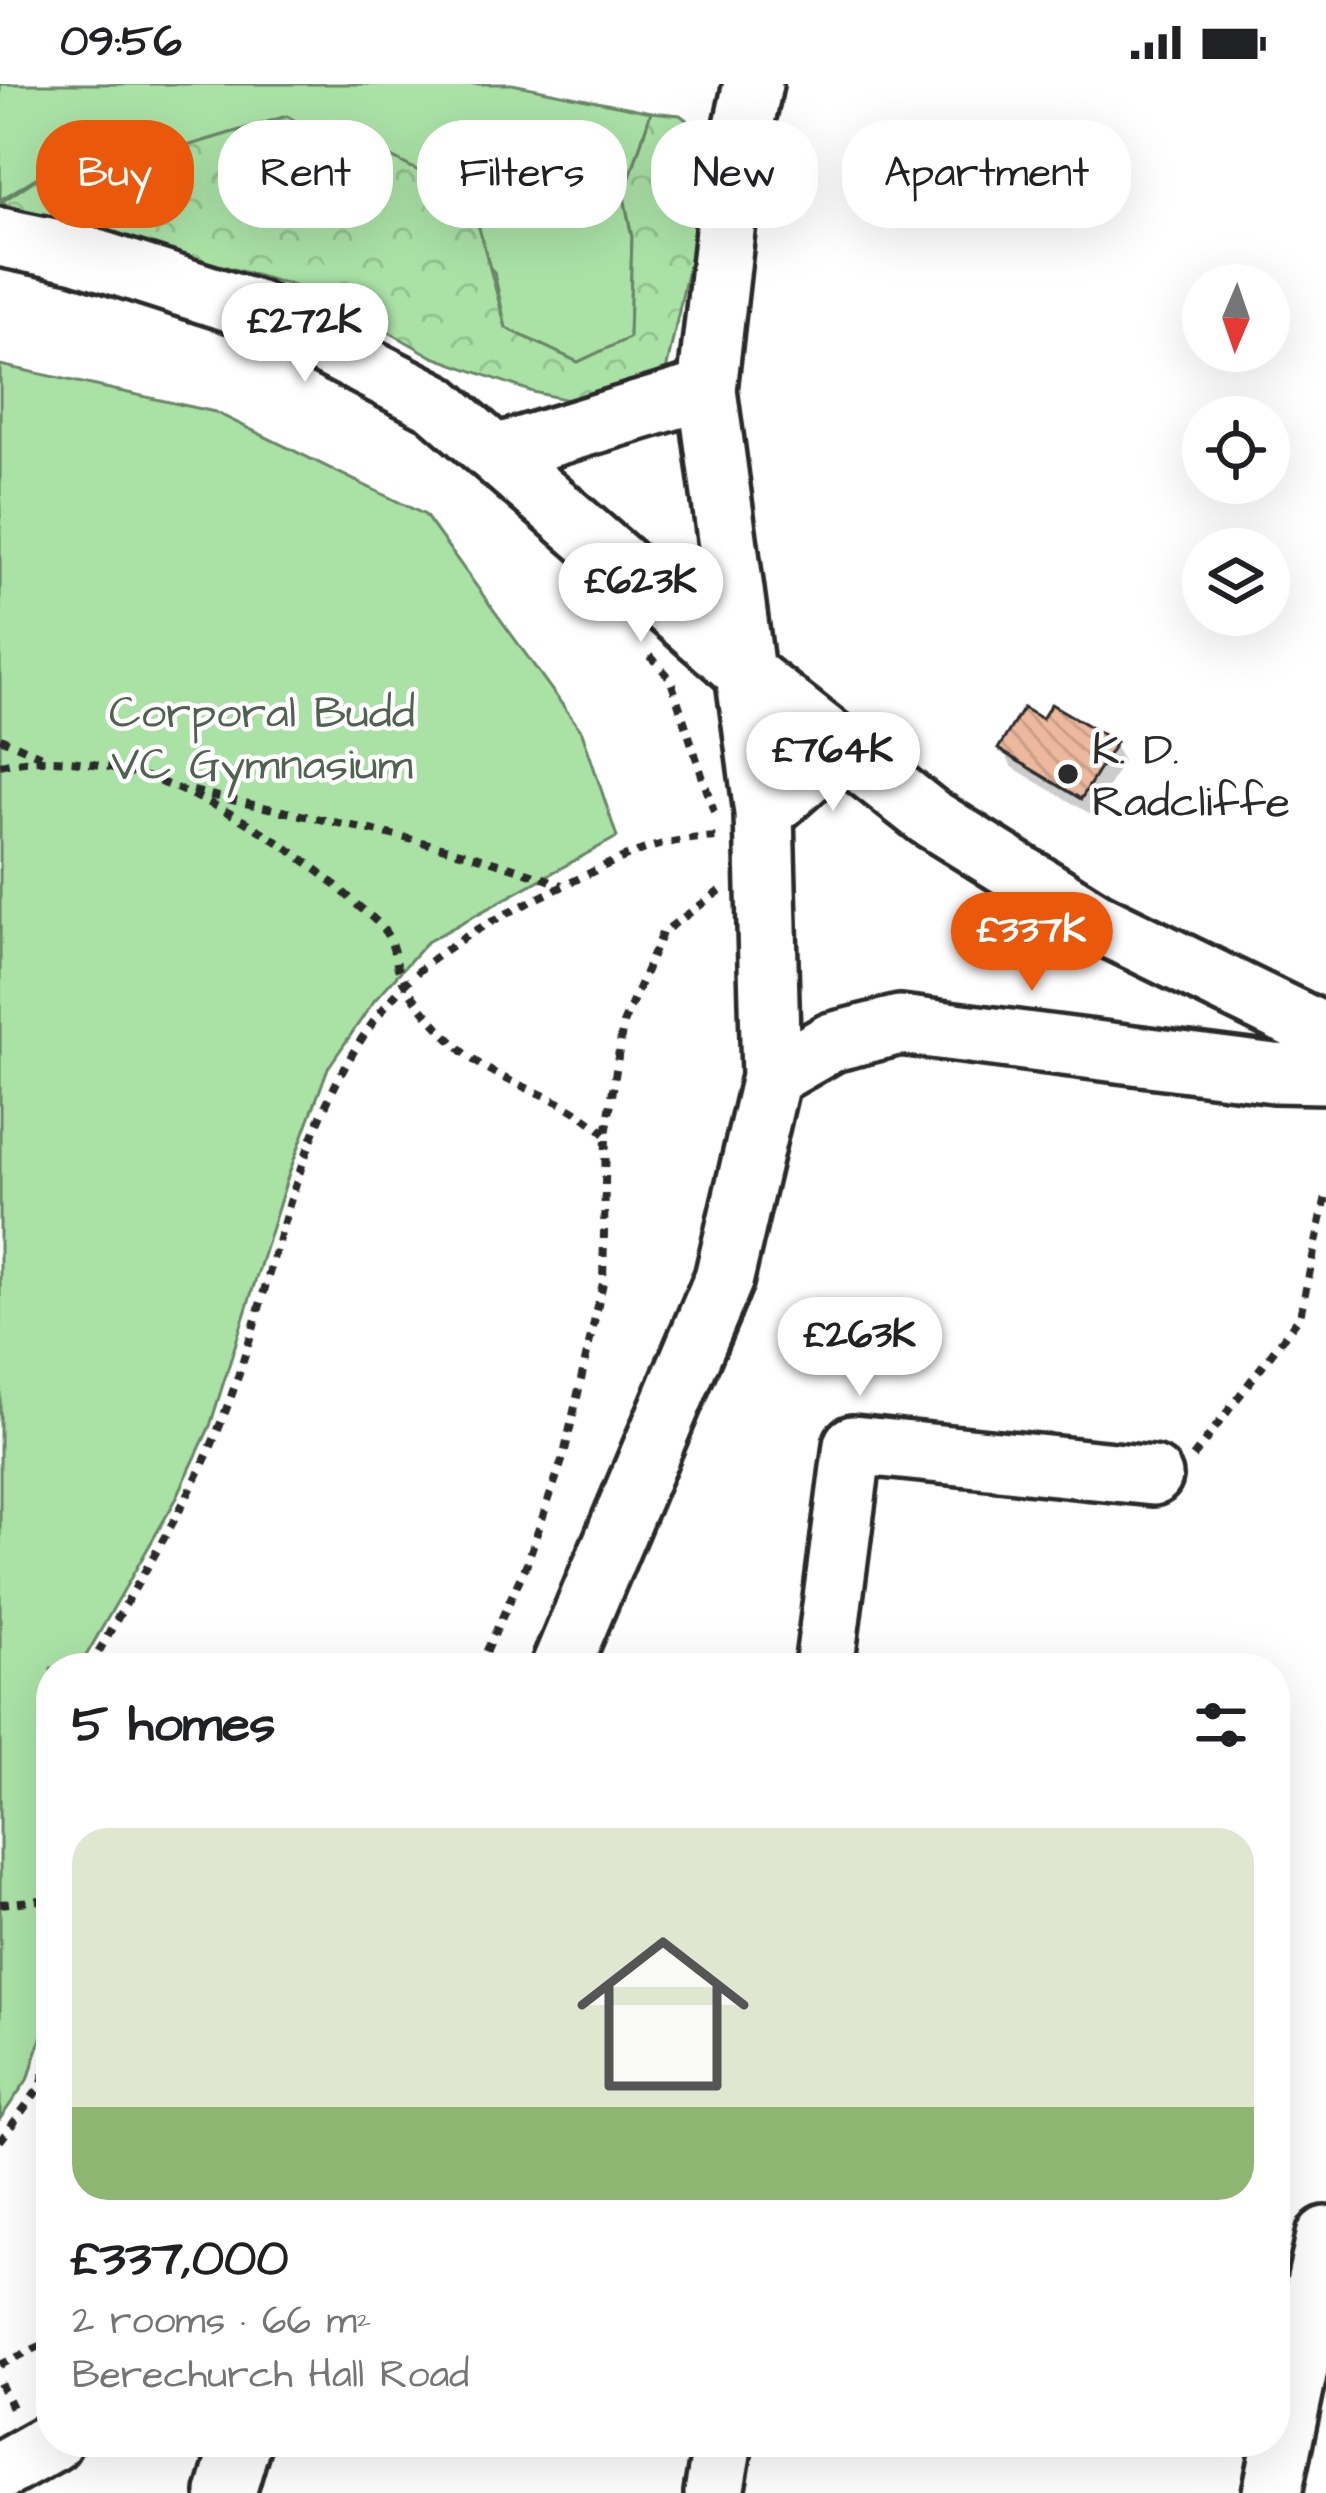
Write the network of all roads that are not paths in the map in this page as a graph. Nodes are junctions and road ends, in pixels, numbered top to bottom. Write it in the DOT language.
graph roads {
  1 [pos="753,84"];
  2 [pos="0,237"];
  3 [pos="707,390"];
  4 [pos="496,454"];
  5 [pos="742,670"];
  6 [pos="841,746"];
  7 [pos="755,841"];
  8 [pos="1326,1034"];
  9 [pos="1326,1074"];
  10 [pos="771,1077"];
  11 [pos="1153,1476"];
  12 [pos="566,1653"];
  13 [pos="826,1653"];
  14 [pos="1326,2236"];
  15 [pos="1290,2407"];
  16 [pos="36,2451"];
  17 [pos="237,2457"];
  18 [pos="720,2457"];
  19 [pos="1280,2457"];
  20 [pos="0,2471"];
  21 [pos="226,2493"];
  22 [pos="714,2493"];
  23 [pos="1272,2493"];
  1 -- 3 [label="street"];
  2 -- 4 [label="street"];
  3 -- 4 [label="street"];
  3 -- 5 [label="street"];
  4 -- 5 [label="street"];
  5 -- 6 [label="street"];
  5 -- 7 [label="street"];
  6 -- 7 [label="street"];
  6 -- 8 [label="street"];
  7 -- 10 [label="street"];
  9 -- 10 [label="street"];
  10 -- 12 [label="street"];
  11 -- 13 [label="street"];
  14 -- 15 [label="street"];
  16 -- 20 [label="street"];
  17 -- 21 [label="street"];
  18 -- 22 [label="street"];
  19 -- 23 [label="street"];
}
